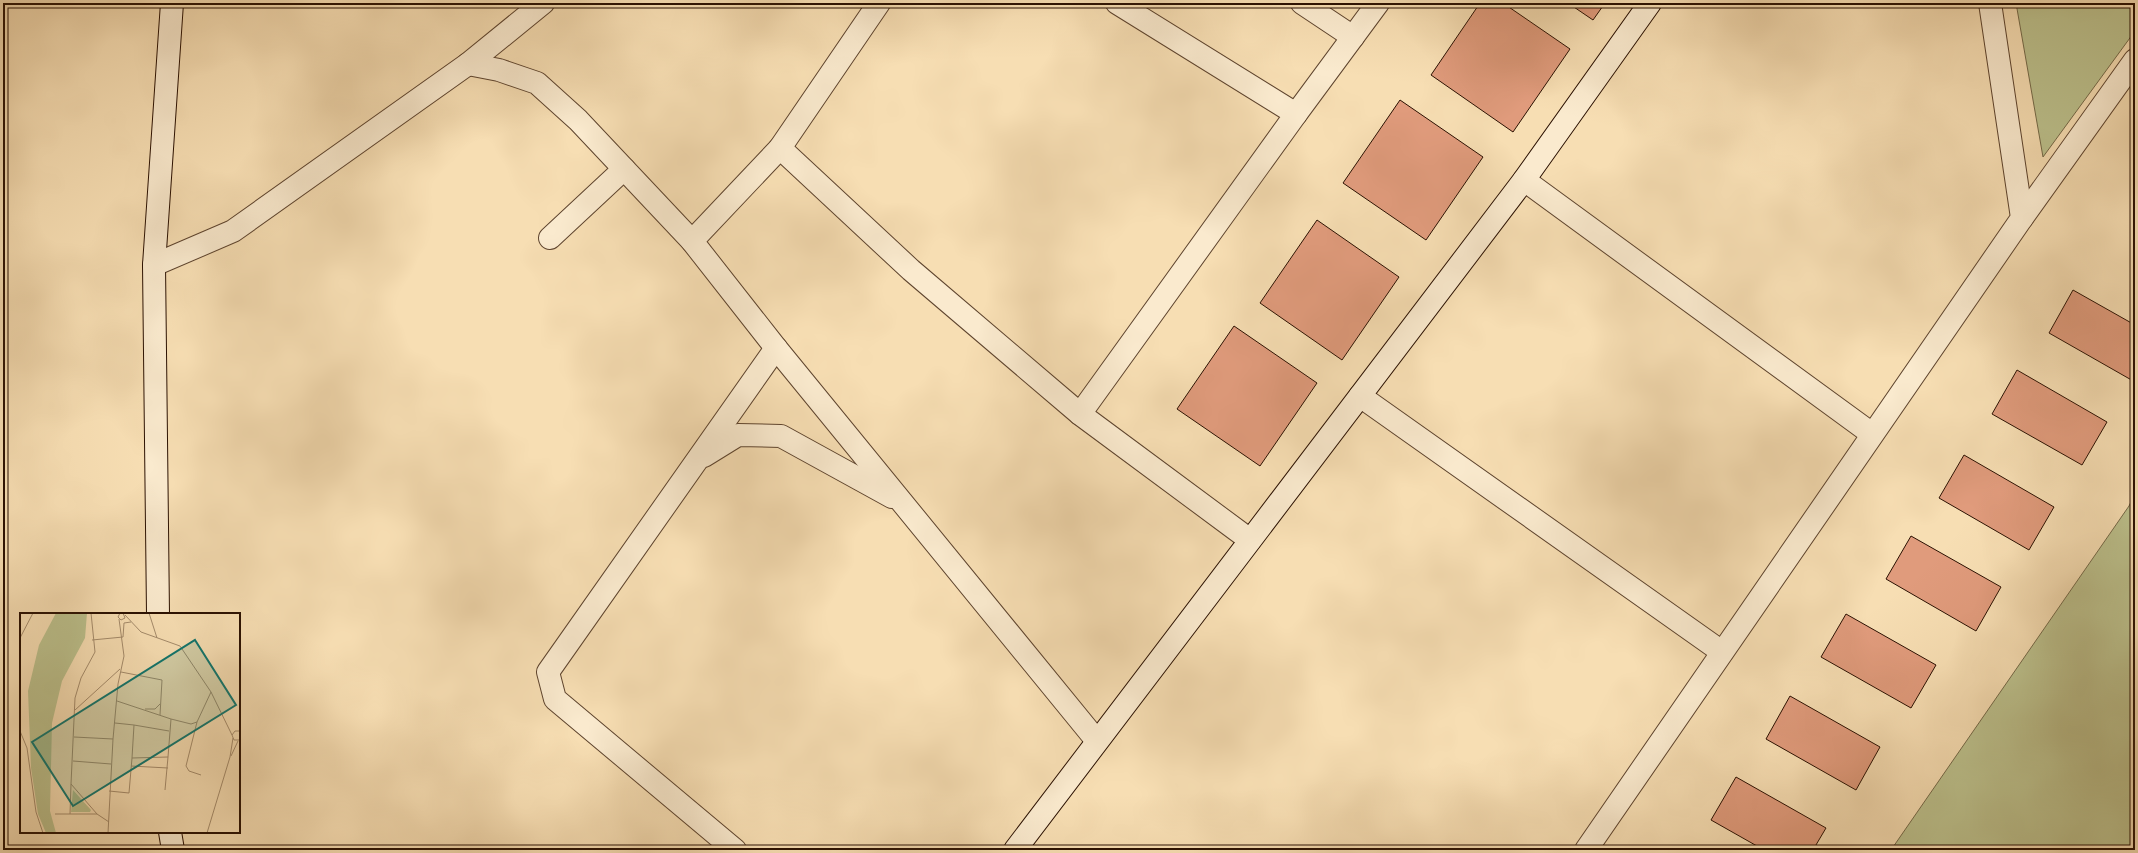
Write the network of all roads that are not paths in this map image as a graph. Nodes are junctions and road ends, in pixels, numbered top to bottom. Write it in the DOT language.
graph roads {
  1 [pos="172,3"];
  2 [pos="543,3"];
  3 [pos="879,3"];
  4 [pos="1117,3"];
  5 [pos="1302,3"];
  6 [pos="1378,3"];
  7 [pos="1650,3"];
  8 [pos="1990,3"];
  9 [pos="1353,37"];
  10 [pos="2135,60"];
  11 [pos="468,64"];
  12 [pos="1296,114"];
  13 [pos="780,148"];
  14 [pos="624,169"];
  15 [pos="1524,180"];
  16 [pos="2022,218"];
  17 [pos="550,238"];
  18 [pos="692,241"];
  19 [pos="154,266"];
  20 [pos="776,348"];
  21 [pos="1360,396"];
  22 [pos="1080,414"];
  23 [pos="1872,434"];
  24 [pos="696,461"];
  25 [pos="901,502"];
  26 [pos="1250,540"];
  27 [pos="158,613"];
  28 [pos="1722,652"];
  29 [pos="1097,741"];
  30 [pos="170,833"];
  31 [pos="173,850"];
  32 [pos="735,850"];
  33 [pos="1015,850"];
  34 [pos="1586,850"];
  1 -- 19 [label="street"];
  2 -- 11 [label="street"];
  3 -- 13 [label="street"];
  4 -- 12 [label="street"];
  5 -- 9 [label="street"];
  6 -- 9 [label="street"];
  7 -- 15 [label="street"];
  8 -- 16 [label="street"];
  9 -- 12 [label="street"];
  10 -- 16 [label="street"];
  11 -- 14 [label="street"];
  11 -- 19 [label="street"];
  12 -- 22 [label="street"];
  13 -- 18 [label="street"];
  13 -- 22 [label="street"];
  14 -- 17 [label="street"];
  14 -- 18 [label="street"];
  15 -- 21 [label="street"];
  15 -- 23 [label="street"];
  16 -- 23 [label="street"];
  18 -- 20 [label="street"];
  19 -- 27 [label="street"];
  20 -- 24 [label="street"];
  20 -- 25 [label="street"];
  21 -- 26 [label="street"];
  21 -- 28 [label="street"];
  22 -- 26 [label="street"];
  23 -- 28 [label="street"];
  24 -- 25 [label="street"];
  24 -- 32 [label="street"];
  25 -- 29 [label="street"];
  26 -- 29 [label="street"];
  28 -- 34 [label="street"];
  29 -- 33 [label="street"];
  30 -- 31 [label="street"];
}
